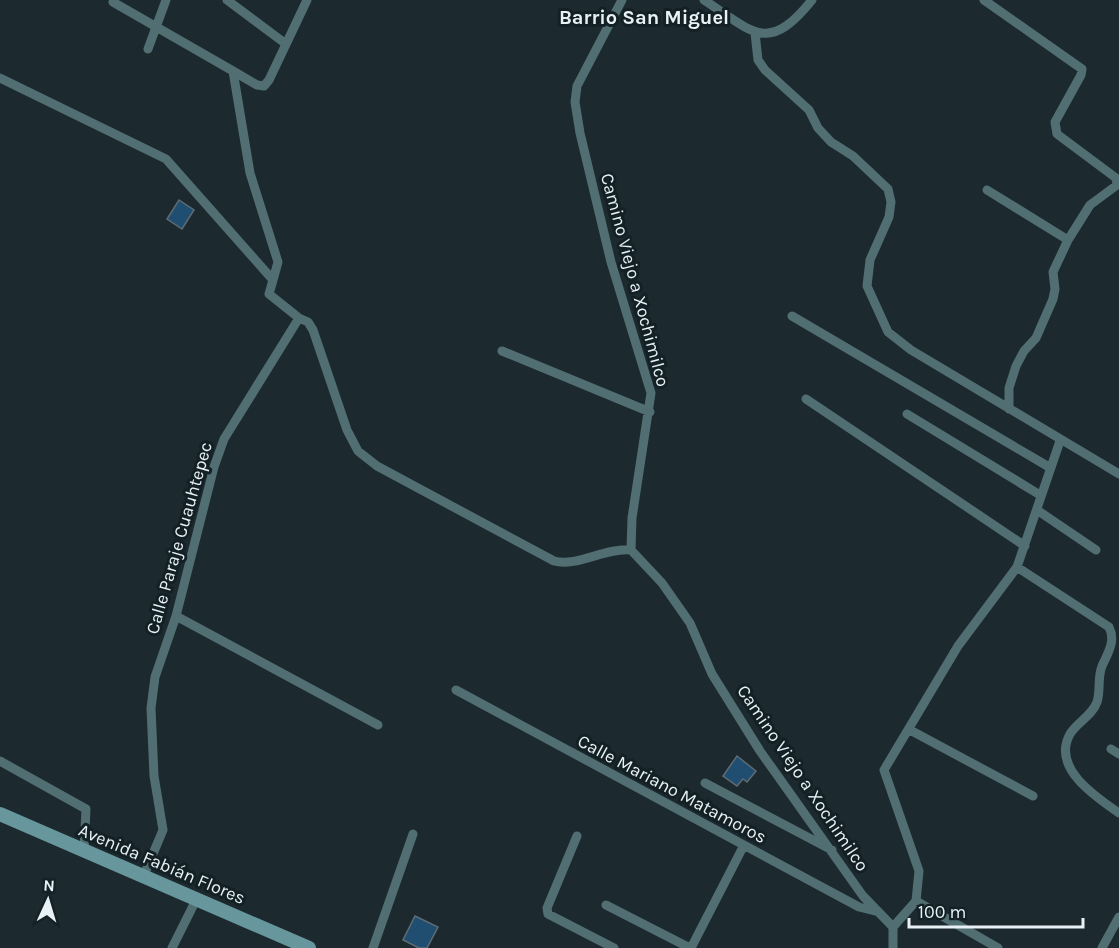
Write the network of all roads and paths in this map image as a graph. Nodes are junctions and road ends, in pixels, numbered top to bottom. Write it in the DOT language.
graph roads {
  1 [pos="166,0"];
  2 [pos="227,0"];
  3 [pos="307,0"];
  4 [pos="622,0"];
  5 [pos="704,0"];
  6 [pos="812,0"];
  7 [pos="984,0"];
  8 [pos="113,2"];
  9 [pos="158,27"];
  10 [pos="755,33"];
  11 [pos="286,44"];
  12 [pos="148,49"];
  13 [pos="233,71"];
  14 [pos="0,78"];
  15 [pos="987,190"];
  16 [pos="1114,194"];
  17 [pos="1068,240"];
  18 [pos="273,280"];
  19 [pos="792,316"];
  20 [pos="299,318"];
  21 [pos="502,351"];
  22 [pos="806,399"];
  23 [pos="1009,409"];
  24 [pos="650,412"];
  25 [pos="908,414"];
  26 [pos="1060,441"];
  27 [pos="1049,467"];
  28 [pos="1119,474"];
  29 [pos="1040,495"];
  30 [pos="1037,510"];
  31 [pos="1025,546"];
  32 [pos="631,550"];
  33 [pos="1096,550"];
  34 [pos="1017,567"];
  35 [pos="176,616"];
  36 [pos="456,690"];
  37 [pos="378,725"];
  38 [pos="910,730"];
  39 [pos="0,761"];
  40 [pos="705,783"];
  41 [pos="1033,796"];
  42 [pos="1119,813"];
  43 [pos="0,814"];
  44 [pos="413,834"];
  45 [pos="577,836"];
  46 [pos="743,847"];
  47 [pos="84,850"];
  48 [pos="834,851"];
  49 [pos="144,875"];
  50 [pos="197,898"];
  51 [pos="916,900"];
  52 [pos="606,905"];
  53 [pos="875,911"];
  54 [pos="1119,917"];
  55 [pos="894,927"];
  56 [pos="172,948"];
  57 [pos="309,948"];
  58 [pos="373,948"];
  59 [pos="614,948"];
  60 [pos="690,948"];
  61 [pos="893,948"];
  62 [pos="998,948"];
  63 [pos="1102,948"];
  1 -- 9 [label="street"];
  2 -- 11 [label="street"];
  3 -- 11 [label="street"];
  4 -- 24 [label="street, Camino Viejo a Xochimilco"];
  5 -- 10 [label="street"];
  6 -- 10 [label="street"];
  7 -- 16 [label="street"];
  8 -- 9 [label="street"];
  9 -- 12 [label="street"];
  9 -- 13 [label="street"];
  10 -- 23 [label="street"];
  11 -- 13 [label="street"];
  13 -- 18 [label="street"];
  14 -- 18 [label="street"];
  15 -- 17 [label="street"];
  16 -- 17 [label="street"];
  17 -- 23 [label="street"];
  18 -- 20 [label="street"];
  19 -- 27 [label="street"];
  20 -- 32 [label="street"];
  20 -- 35 [label="street, Calle Paraje Cuauhtepec"];
  21 -- 24 [label="street"];
  22 -- 31 [label="street"];
  23 -- 26 [label="street"];
  24 -- 32 [label="street, Camino Viejo a Xochimilco"];
  25 -- 29 [label="street"];
  26 -- 27 [label="street"];
  26 -- 28 [label="street"];
  27 -- 29 [label="street"];
  29 -- 30 [label="street"];
  30 -- 31 [label="street"];
  30 -- 33 [label="street"];
  31 -- 34 [label="street"];
  32 -- 48 [label="street, Camino Viejo a Xochimilco"];
  34 -- 38 [label="street"];
  34 -- 42 [label="street"];
  35 -- 37 [label="street"];
  35 -- 49 [label="street, Calle Paraje Cuauhtepec"];
  36 -- 46 [label="street, Calle Mariano Matamoros"];
  38 -- 41 [label="street"];
  38 -- 51 [label="street"];
  39 -- 47 [label="street"];
  40 -- 48 [label="street"];
  43 -- 47 [label="main road, Avenida Fabián Flores"];
  44 -- 58 [label="street"];
  45 -- 59 [label="street"];
  46 -- 53 [label="street, Calle Mariano Matamoros"];
  46 -- 60 [label="street"];
  47 -- 49 [label="main road, Avenida Fabián Flores"];
  48 -- 53 [label="street, Camino Viejo a Xochimilco"];
  49 -- 50 [label="main road, Avenida Fabián Flores"];
  50 -- 56 [label="street"];
  50 -- 57 [label="main road, Avenida Fabián Flores"];
  51 -- 55 [label="street"];
  51 -- 62 [label="street"];
  52 -- 60 [label="street"];
  53 -- 55 [label="street, Camino Viejo a Xochimilco"];
  54 -- 63 [label="street"];
  55 -- 61 [label="street"];
}
